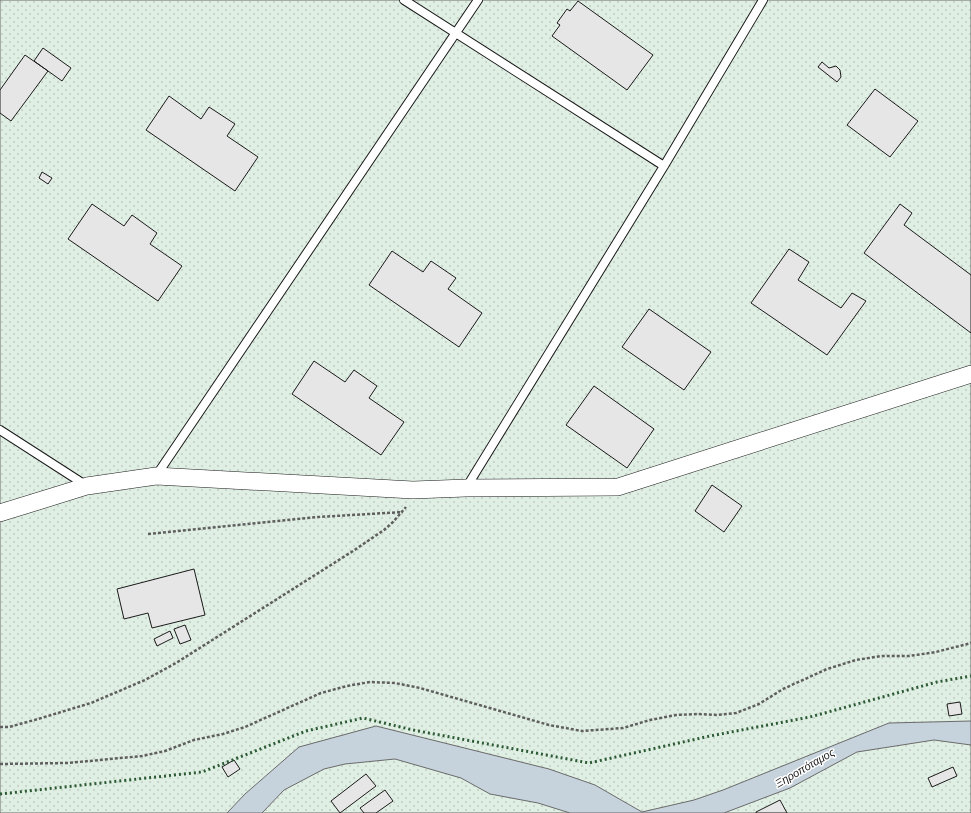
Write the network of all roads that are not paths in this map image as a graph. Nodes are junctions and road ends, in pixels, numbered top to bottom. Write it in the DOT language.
graph roads {
  1 [pos="404,0"];
  2 [pos="478,0"];
  3 [pos="763,0"];
  4 [pos="456,33"];
  5 [pos="664,166"];
  6 [pos="971,374"];
  7 [pos="0,430"];
  8 [pos="156,476"];
  9 [pos="86,486"];
  10 [pos="466,488"];
  11 [pos="0,513"];
  1 -- 4 [label="lane"];
  2 -- 4 [label="lane"];
  3 -- 5 [label="lane"];
  4 -- 5 [label="lane"];
  4 -- 8 [label="lane"];
  5 -- 10 [label="lane"];
  6 -- 10 [label="street"];
  7 -- 9 [label="lane"];
  8 -- 9 [label="street"];
  8 -- 10 [label="street"];
  9 -- 11 [label="street"];
}
